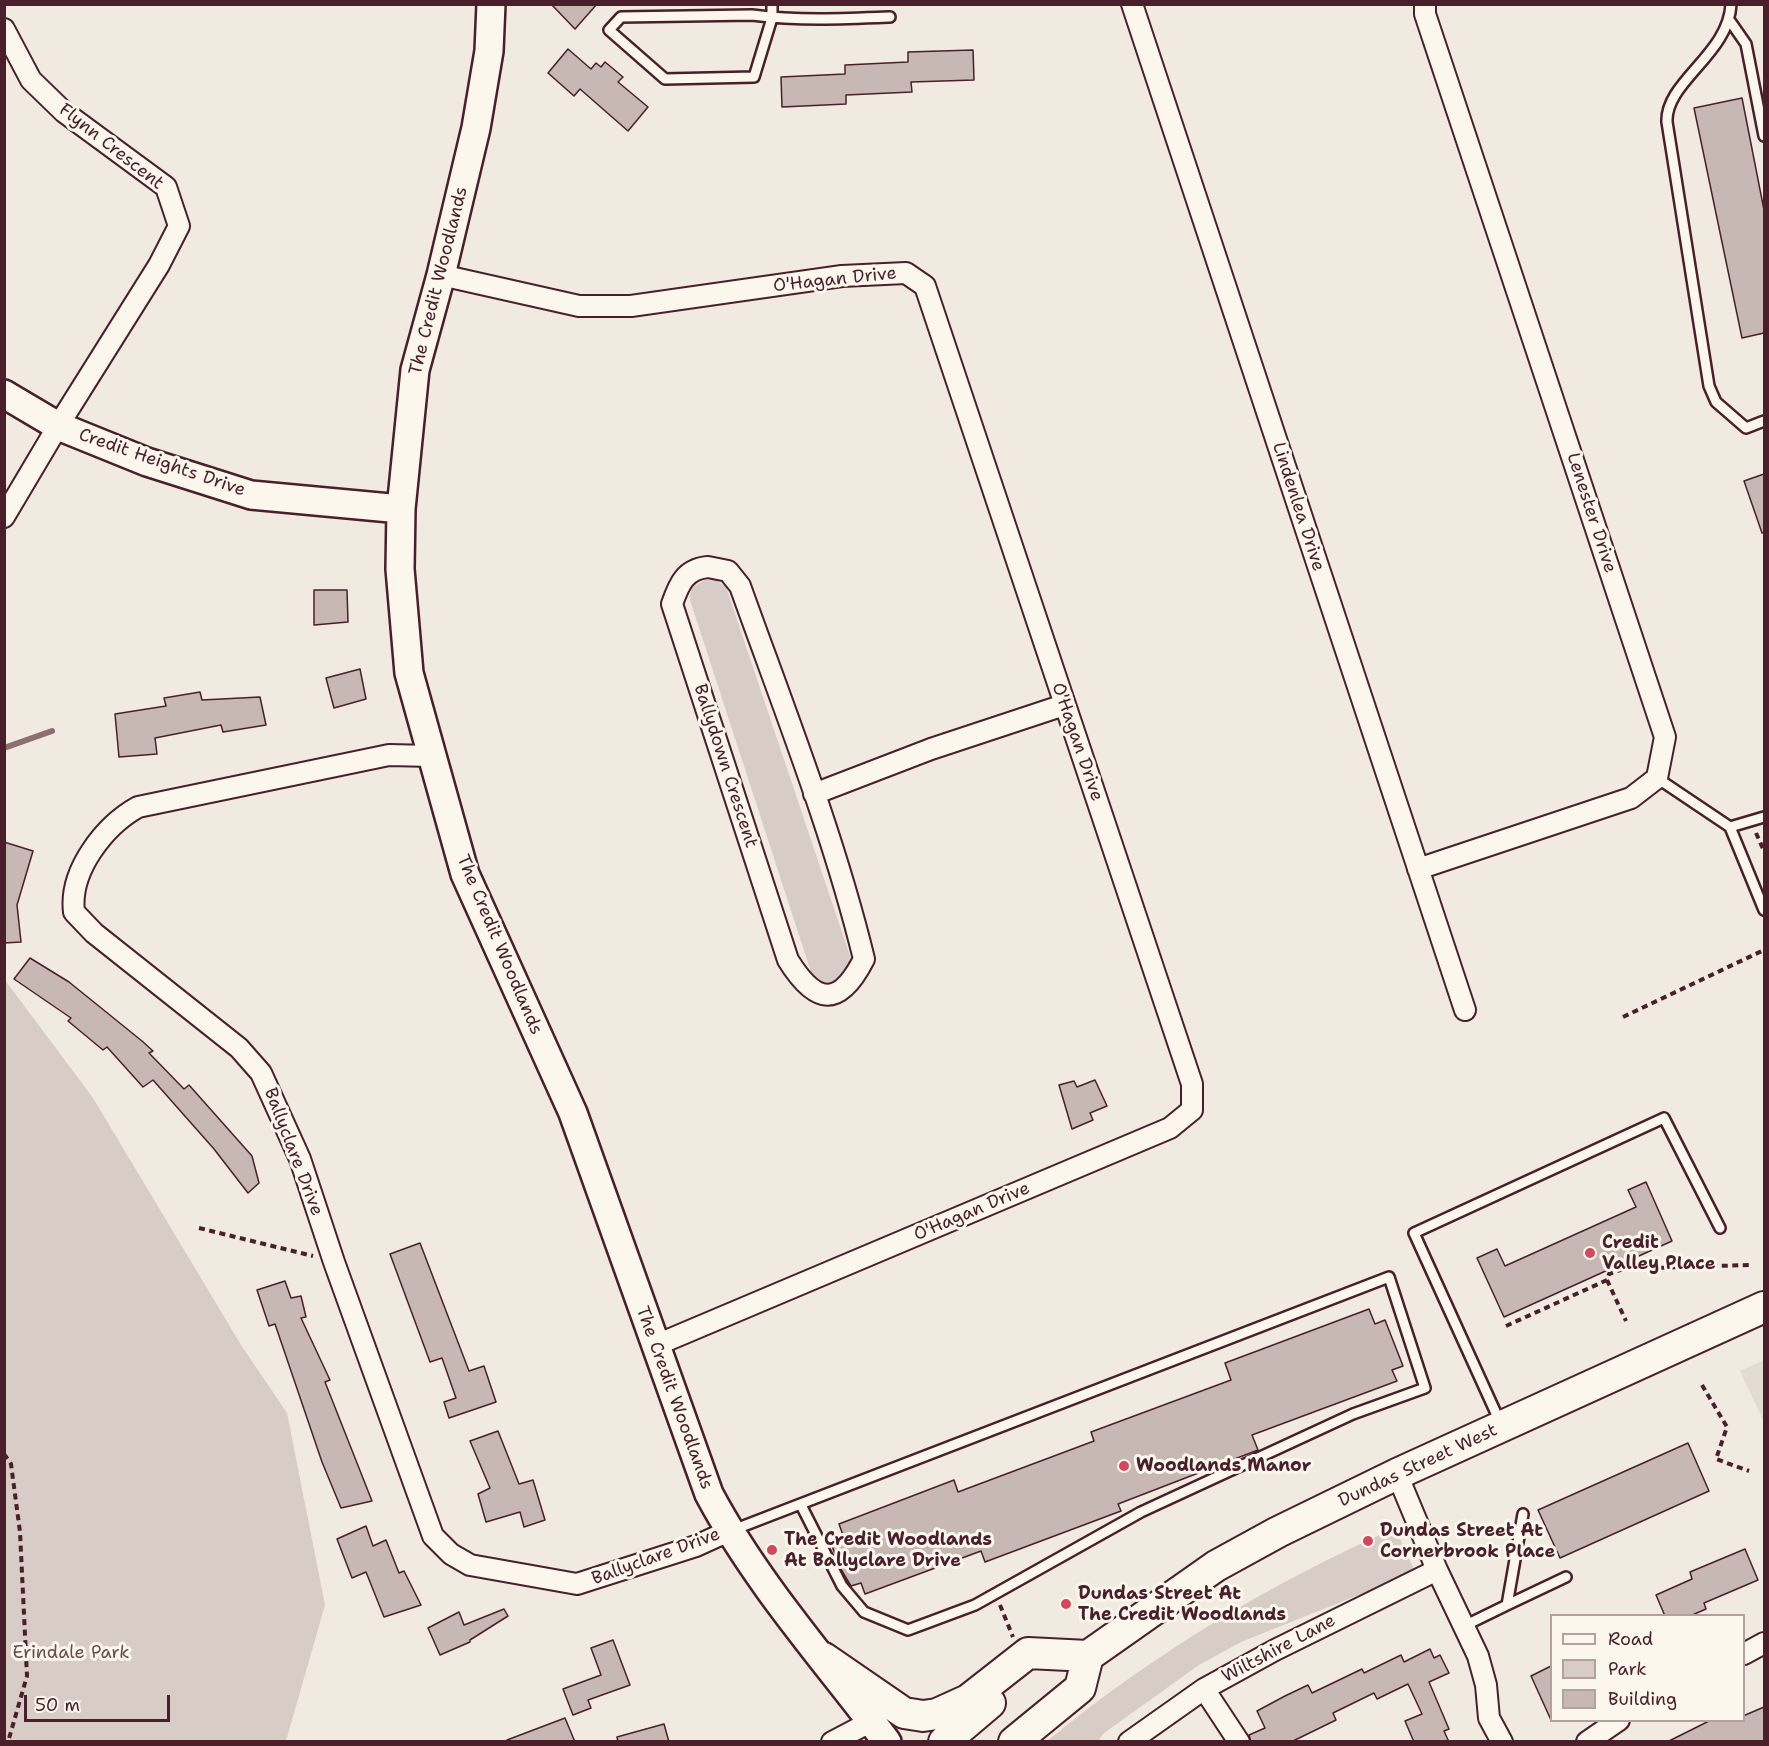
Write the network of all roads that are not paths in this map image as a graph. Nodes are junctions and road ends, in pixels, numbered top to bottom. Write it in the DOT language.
graph roads {
  1 [pos="490,4"];
  2 [pos="772,4"];
  3 [pos="1132,4"];
  4 [pos="1425,4"];
  5 [pos="1731,4"];
  6 [pos="890,17"];
  7 [pos="772,18"];
  8 [pos="1730,21"];
  9 [pos="4,29"];
  10 [pos="1764,136"];
  11 [pos="441,275"];
  12 [pos="4,394"];
  13 [pos="1764,421"];
  14 [pos="58,426"];
  15 [pos="401,509"];
  16 [pos="4,517"];
  17 [pos="1064,705"];
  18 [pos="432,756"];
  19 [pos="1657,778"];
  20 [pos="814,794"];
  21 [pos="1764,817"];
  22 [pos="1730,827"];
  23 [pos="1418,869"];
  24 [pos="1764,910"];
  25 [pos="1465,1010"];
  26 [pos="1720,1228"];
  27 [pos="1764,1307"];
  28 [pos="654,1346"];
  29 [pos="1502,1427"];
  30 [pos="1397,1474"];
  31 [pos="801,1505"];
  32 [pos="1523,1514"];
  33 [pos="729,1531"];
  34 [pos="1437,1570"];
  35 [pos="1566,1577"];
  36 [pos="1508,1605"];
  37 [pos="1464,1626"];
  38 [pos="1764,1642"];
  39 [pos="1053,1653"];
  40 [pos="1745,1653"];
  41 [pos="1088,1656"];
  42 [pos="824,1658"];
  43 [pos="1204,1689"];
  44 [pos="1616,1722"];
  45 [pos="880,1731"];
  46 [pos="832,1742"];
  47 [pos="944,1742"];
  48 [pos="1014,1742"];
  49 [pos="1129,1742"];
  50 [pos="1239,1742"];
  51 [pos="1502,1742"];
  52 [pos="1587,1742"];
  1 -- 11 [label="street, The Credit Woodlands"];
  2 -- 7 [label="lane"];
  3 -- 23 [label="street, Lindenlea Drive"];
  4 -- 19 [label="street, Lenester Drive"];
  5 -- 8 [label="lane"];
  6 -- 7 [label="lane"];
  7 -- 7 [label="lane"];
  8 -- 10 [label="lane"];
  8 -- 13 [label="lane"];
  9 -- 14 [label="street, Flynn Crescent"];
  11 -- 15 [label="street, The Credit Woodlands"];
  11 -- 17 [label="street, O'Hagan Drive"];
  12 -- 14 [label="street, Credit Heights Drive"];
  14 -- 15 [label="street, Credit Heights Drive"];
  14 -- 16 [label="street, Flynn Crescent"];
  15 -- 18 [label="street, The Credit Woodlands"];
  17 -- 20 [label="street"];
  17 -- 28 [label="street, O'Hagan Drive"];
  18 -- 28 [label="street, The Credit Woodlands"];
  18 -- 33 [label="street, Ballyclare Drive"];
  19 -- 22 [label="lane"];
  19 -- 23 [label="street"];
  20 -- 20 [label="street, Ballydown Crescent"];
  21 -- 22 [label="lane"];
  22 -- 24 [label="lane"];
  23 -- 25 [label="street, Lindenlea Drive"];
  26 -- 29 [label="lane"];
  27 -- 29 [label="main road, Dundas Street West"];
  28 -- 33 [label="street, The Credit Woodlands"];
  29 -- 30 [label="main road, Dundas Street West"];
  30 -- 34 [label="street"];
  30 -- 41 [label="main road, Dundas Street West"];
  31 -- 31 [label="lane"];
  31 -- 33 [label="lane"];
  32 -- 36 [label="lane"];
  33 -- 42 [label="street, The Credit Woodlands"];
  34 -- 37 [label="street"];
  34 -- 43 [label="street, Wiltshire Lane"];
  35 -- 36 [label="lane"];
  36 -- 37 [label="lane"];
  37 -- 51 [label="street"];
  38 -- 40 [label="street"];
  39 -- 41 [label="main road"];
  39 -- 42 [label="main road"];
  39 -- 47 [label="main road"];
  41 -- 48 [label="main road"];
  42 -- 45 [label="street, The Credit Woodlands"];
  43 -- 49 [label="street, Wiltshire Lane"];
  43 -- 50 [label="street"];
  44 -- 52 [label="street"];
  45 -- 46 [label="street"];
}
